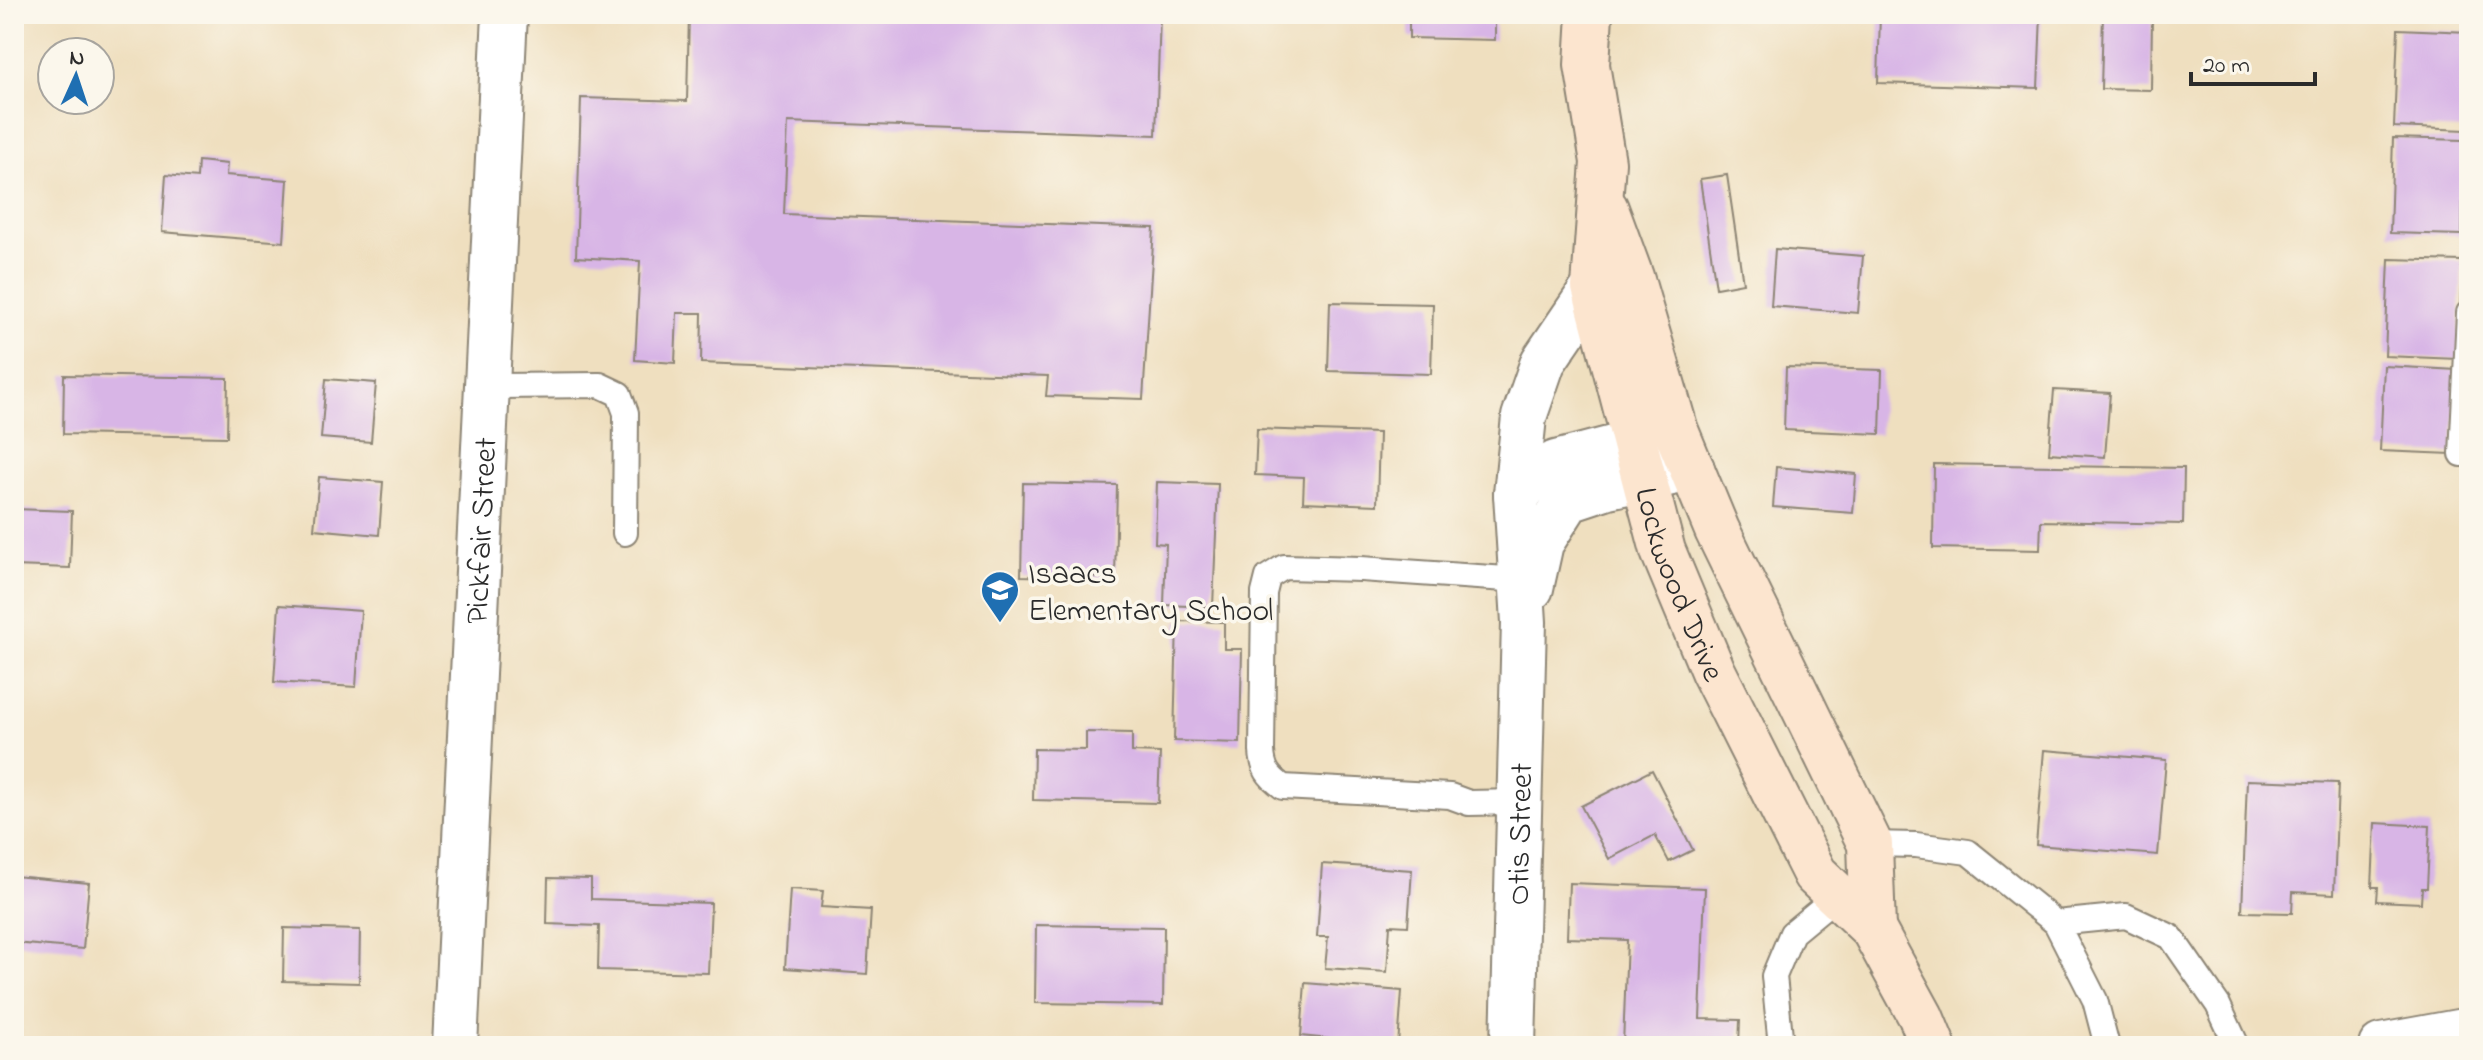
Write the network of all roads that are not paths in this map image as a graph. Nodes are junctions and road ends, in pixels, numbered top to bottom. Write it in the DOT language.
graph roads {
  1 [pos="505,14"];
  2 [pos="1590,14"];
  3 [pos="1602,198"];
  4 [pos="1594,287"];
  5 [pos="2469,313"];
  6 [pos="487,386"];
  7 [pos="1684,450"];
  8 [pos="2469,454"];
  9 [pos="1639,460"];
  10 [pos="1516,494"];
  11 [pos="625,533"];
  12 [pos="1522,601"];
  13 [pos="1519,802"];
  14 [pos="1870,844"];
  15 [pos="1838,895"];
  16 [pos="2056,923"];
  17 [pos="1873,929"];
  18 [pos="2469,1030"];
  19 [pos="455,1046"];
  20 [pos="1513,1046"];
  21 [pos="1781,1046"];
  22 [pos="1933,1046"];
  23 [pos="2107,1046"];
  24 [pos="2237,1046"];
  25 [pos="2381,1046"];
  1 -- 6 [label="street, Pickfair Street"];
  2 -- 3 [label="main road, Lockwood Drive"];
  3 -- 4 [label="main road, Lockwood Drive"];
  3 -- 7 [label="main road, Lockwood Drive"];
  4 -- 9 [label="main road, Lockwood Drive"];
  4 -- 10 [label="street, Otis Street"];
  5 -- 8 [label="lane"];
  6 -- 11 [label="lane"];
  6 -- 19 [label="street, Pickfair Street"];
  7 -- 9 [label="street, Otis Street"];
  7 -- 14 [label="main road, Lockwood Drive"];
  9 -- 10 [label="street, Otis Street"];
  9 -- 12 [label="street, Otis Street"];
  9 -- 15 [label="main road, Lockwood Drive"];
  10 -- 12 [label="street, Otis Street"];
  12 -- 13 [label="street, Otis Street"];
  12 -- 13 [label="lane"];
  13 -- 20 [label="street, Otis Street"];
  14 -- 16 [label="lane"];
  14 -- 17 [label="main road, Lockwood Drive"];
  15 -- 17 [label="main road, Lockwood Drive"];
  15 -- 21 [label="lane"];
  16 -- 23 [label="lane"];
  16 -- 24 [label="lane"];
  17 -- 22 [label="main road, Lockwood Drive"];
  18 -- 25 [label="street"];
}
